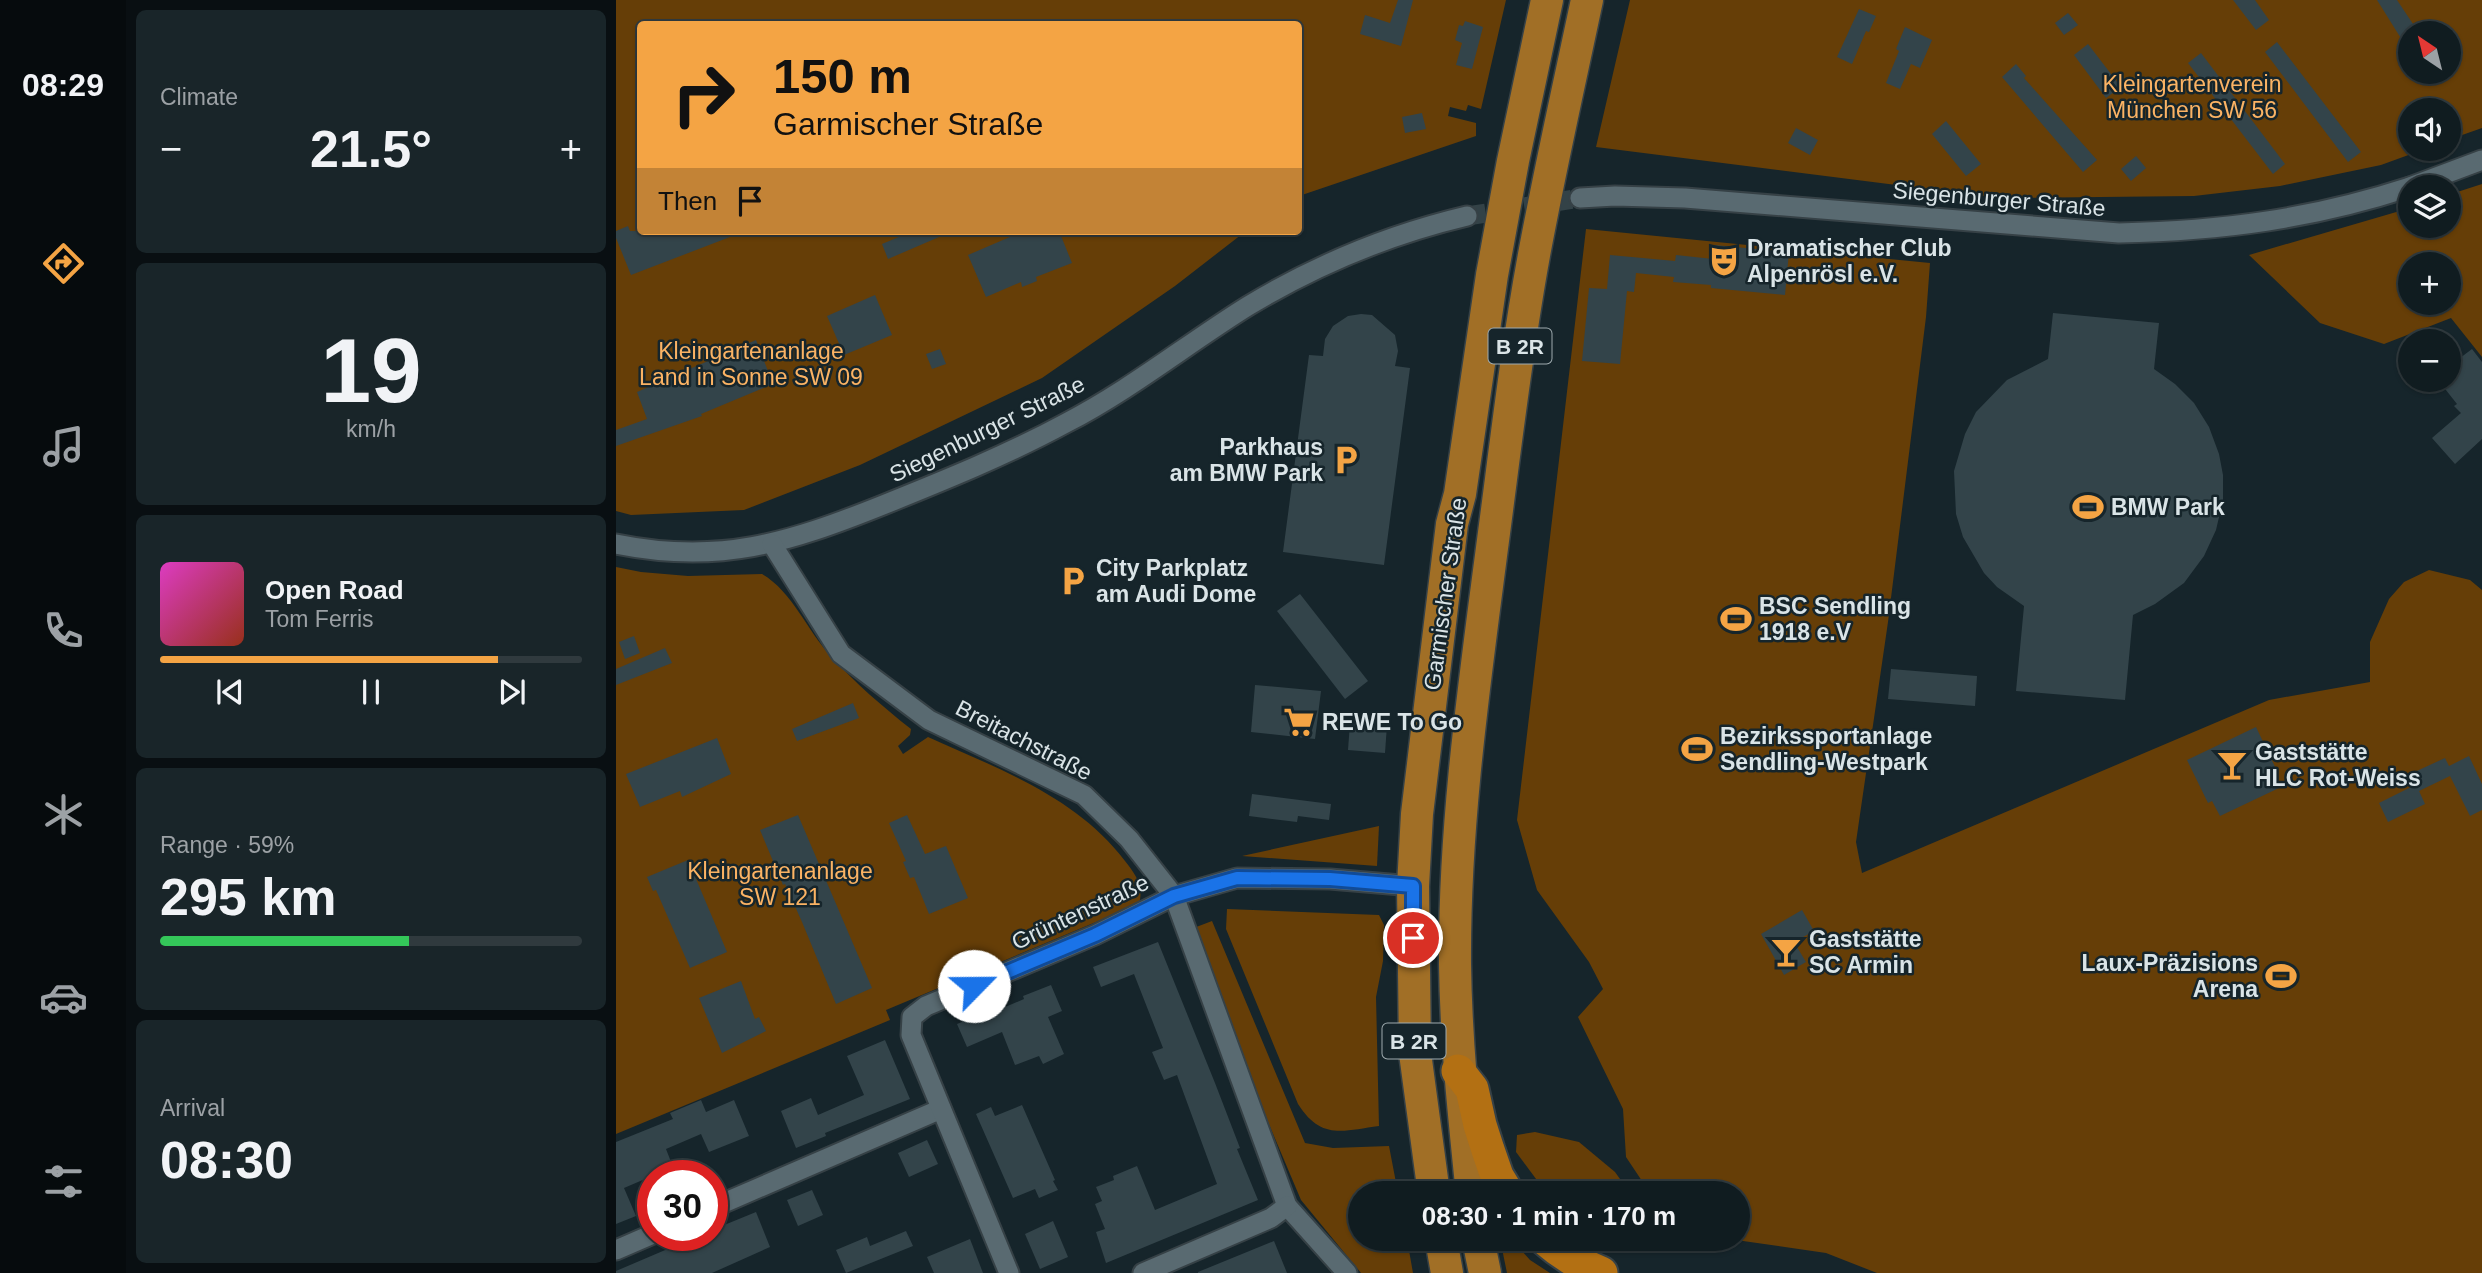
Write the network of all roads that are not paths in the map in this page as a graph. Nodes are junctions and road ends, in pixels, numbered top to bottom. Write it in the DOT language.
graph roads {
  1 [pos="1547,0"];
  2 [pos="1587,0"];
  3 [pos="2482,160"];
  4 [pos="2442,175"];
  5 [pos="2398,191"];
  6 [pos="1580,198"];
  7 [pos="1467,216"];
  8 [pos="616,544"];
  9 [pos="772,544"];
  10 [pos="1413,886"];
  11 [pos="1174,896"];
  12 [pos="1458,1071"];
  13 [pos="941,1109"];
  14 [pos="1432,1181"];
  15 [pos="1471,1181"];
  16 [pos="1500,1181"];
  17 [pos="728,1201"];
  18 [pos="1287,1206"];
  19 [pos="637,1241"];
  20 [pos="616,1250"];
  21 [pos="1443,1251"];
  22 [pos="1480,1251"];
  23 [pos="1562,1251"];
  24 [pos="1009,1273"];
  25 [pos="1143,1273"];
  26 [pos="1347,1273"];
  27 [pos="1447,1273"];
  28 [pos="1485,1273"];
  29 [pos="1601,1273"];
  1 -- 10 [label="highway, Garmischer Straße / B 2R"];
  2 -- 12 [label="highway, Garmischer Straße / B 2R"];
  3 -- 4 [label="street, Siegenburger Straße"];
  5 -- 6 [label="street, Siegenburger Straße"];
  7 -- 9 [label="street, Siegenburger Straße"];
  8 -- 9 [label="street, Siegenburger Straße"];
  9 -- 11 [label="street, Breitachstraße"];
  10 -- 11 [label="street, Grüntenstraße"];
  10 -- 14 [label="highway, Garmischer Straße / B 2R"];
  11 -- 13 [label="street, Grüntenstraße"];
  11 -- 18 [label="street, Breitachstraße"];
  12 -- 15 [label="highway, Garmischer Straße / B 2R"];
  12 -- 16 [label="highway"];
  13 -- 17 [label="street"];
  13 -- 24 [label="street"];
  18 -- 25 [label="street"];
  18 -- 26 [label="street"];
  19 -- 20 [label="street"];
  21 -- 27 [label="highway"];
  22 -- 28 [label="highway"];
  23 -- 29 [label="highway"];
}
